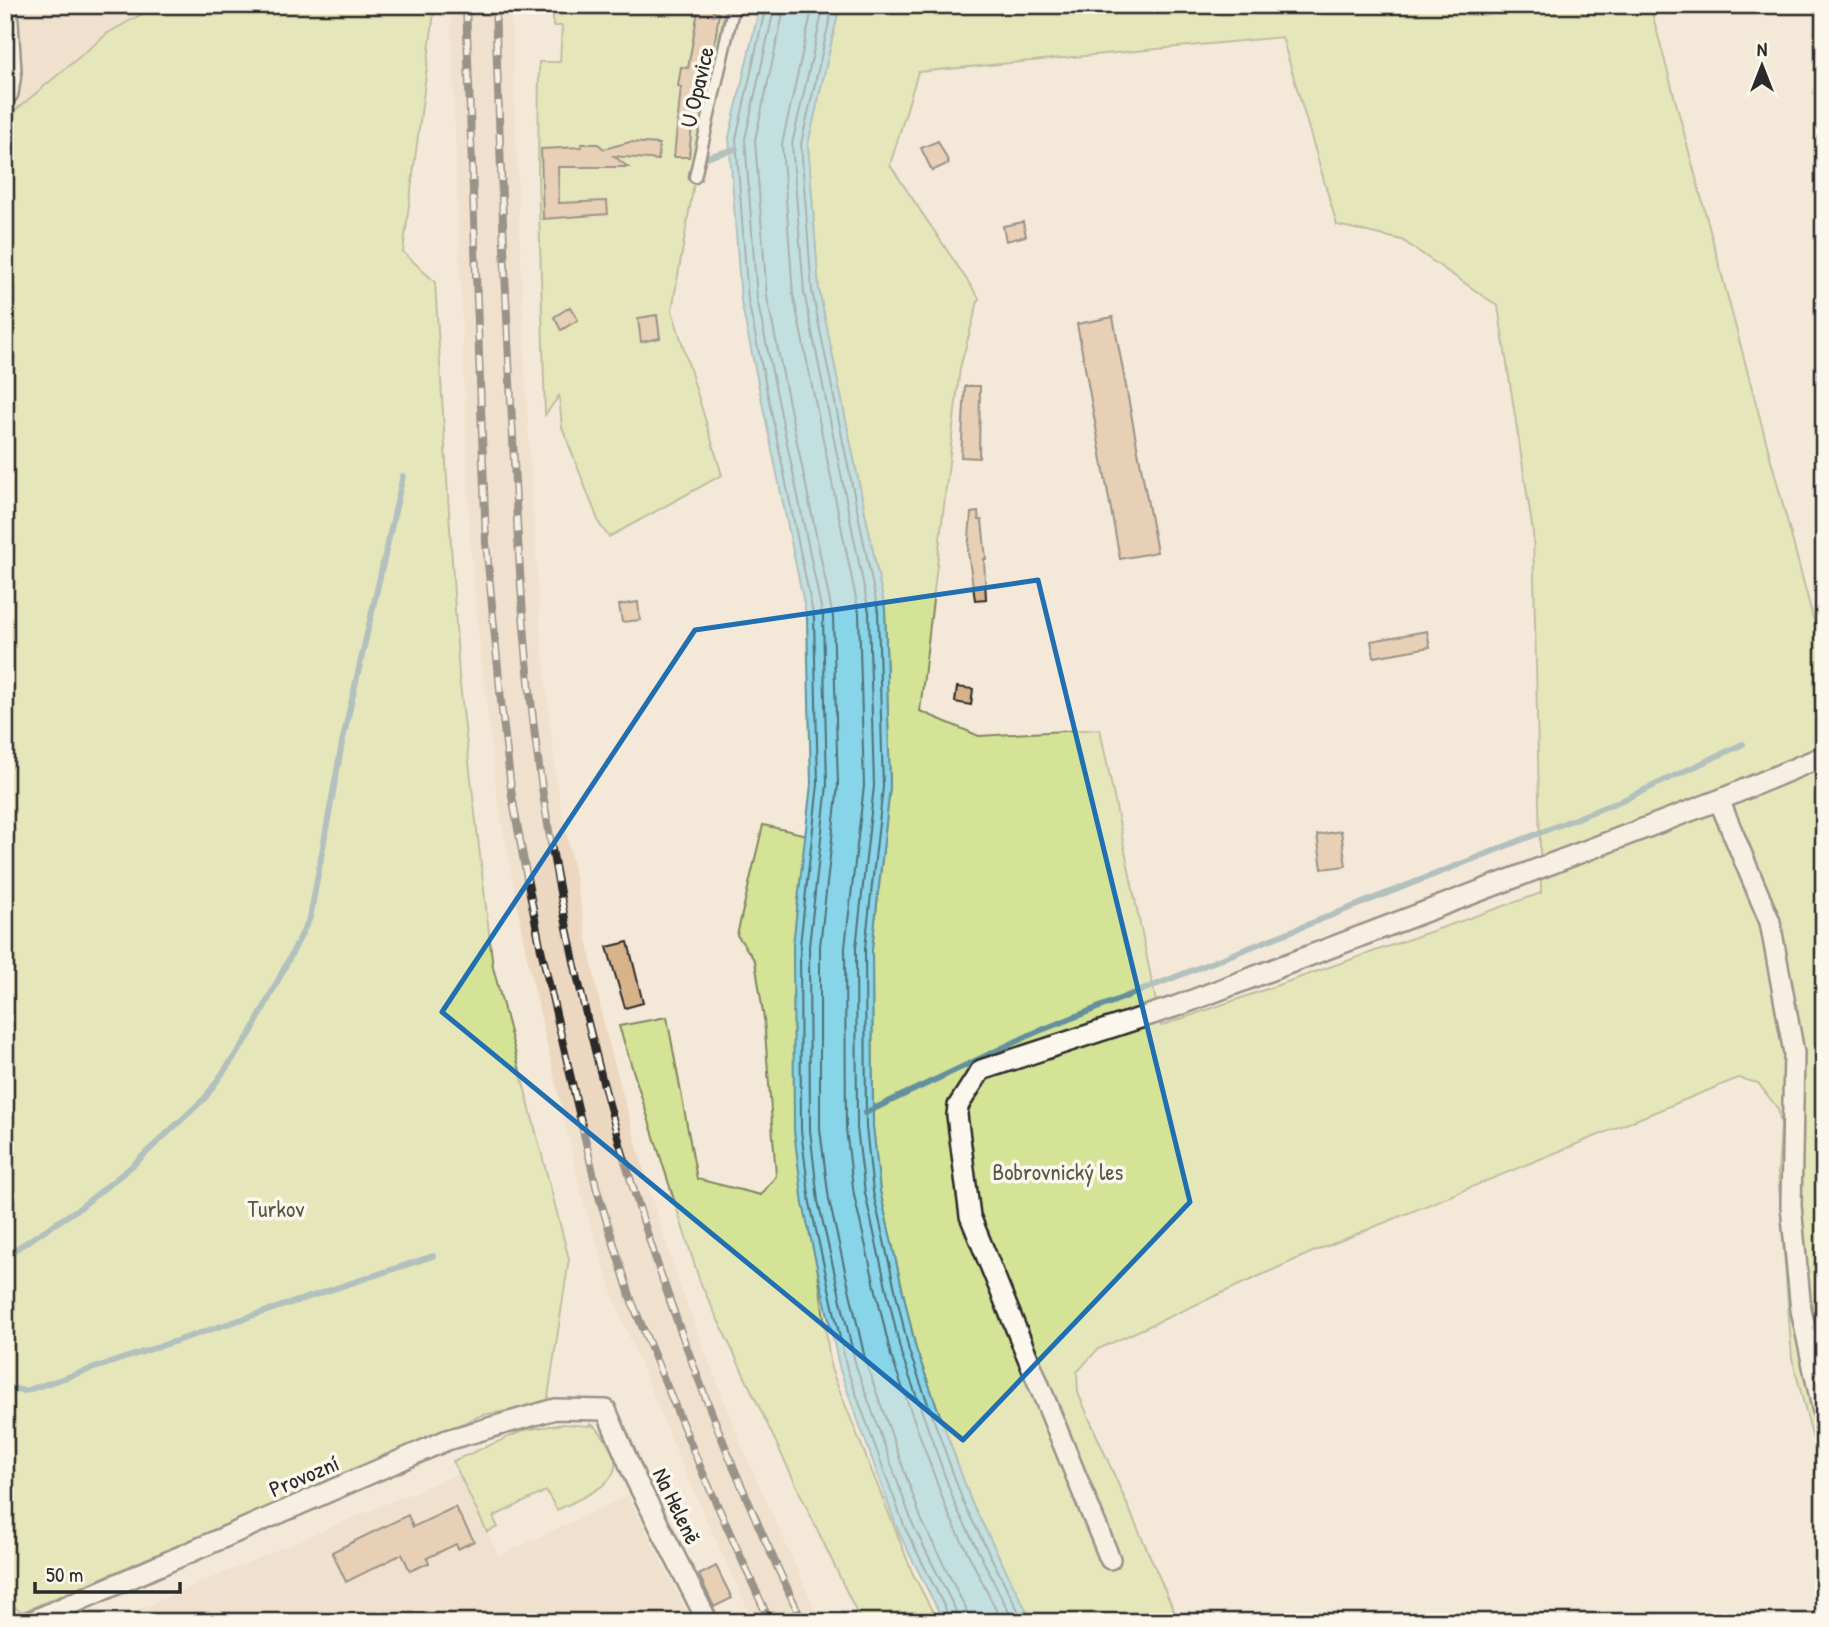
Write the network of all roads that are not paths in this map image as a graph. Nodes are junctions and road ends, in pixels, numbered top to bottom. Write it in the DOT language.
graph roads {
  1 [pos="7,5"];
  2 [pos="734,5"];
  3 [pos="5,94"];
  4 [pos="695,177"];
  5 [pos="1824,756"];
  6 [pos="1718,800"];
  7 [pos="606,1410"];
  8 [pos="1824,1417"];
  9 [pos="1110,1559"];
  10 [pos="30,1622"];
  11 [pos="708,1622"];
  1 -- 3 [label="street"];
  2 -- 4 [label="lane, U Opavice"];
  5 -- 6 [label="street"];
  6 -- 8 [label="street"];
  6 -- 9 [label="street"];
  7 -- 10 [label="street, Provozní"];
  7 -- 11 [label="street, Na Heleně"];
}
